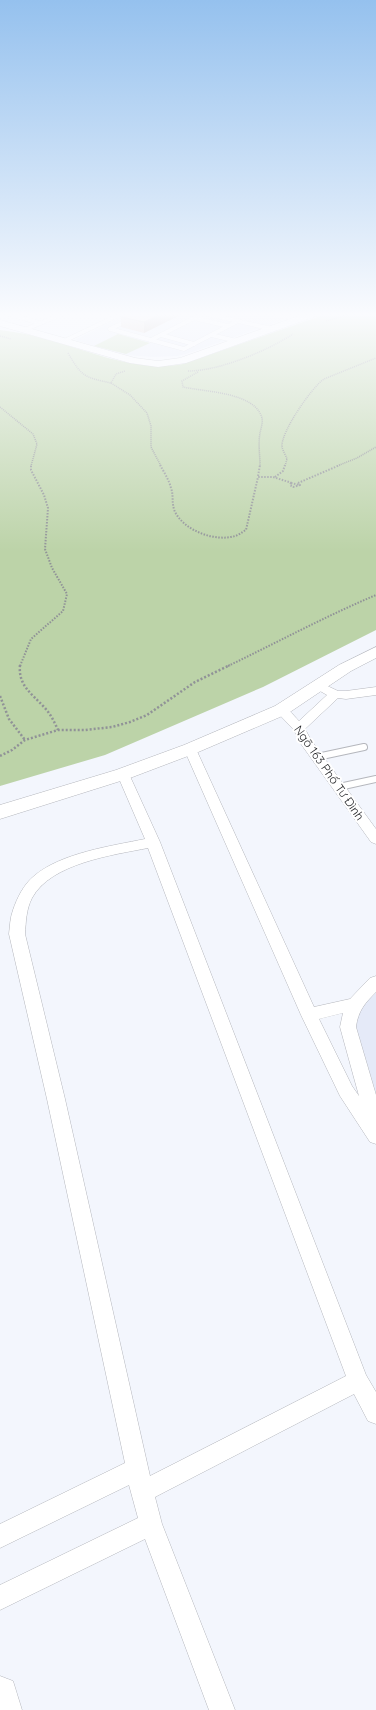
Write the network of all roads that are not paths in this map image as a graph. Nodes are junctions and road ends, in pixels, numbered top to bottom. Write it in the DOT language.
graph roads {
  1 [pos="376,652"];
  2 [pos="317,685"];
  3 [pos="376,690"];
  4 [pos="335,694"];
  5 [pos="281,710"];
  6 [pos="299,728"];
  7 [pos="364,747"];
  8 [pos="190,749"];
  9 [pos="317,757"];
  10 [pos="123,774"];
  11 [pos="376,779"];
  12 [pos="339,787"];
  13 [pos="0,812"];
  14 [pos="371,824"];
  15 [pos="376,839"];
  16 [pos="153,842"];
  17 [pos="376,982"];
  18 [pos="354,1004"];
  19 [pos="309,1015"];
  20 [pos="376,1123"];
  21 [pos="376,1136"];
  22 [pos="358,1381"];
  23 [pos="376,1413"];
  24 [pos="137,1469"];
  25 [pos="142,1492"];
  26 [pos="151,1524"];
  27 [pos="0,1536"];
  28 [pos="0,1598"];
  29 [pos="0,1694"];
  30 [pos="4,1710"];
  31 [pos="222,1710"];
  1 -- 2 [label="street"];
  2 -- 4 [label="street"];
  2 -- 5 [label="street"];
  3 -- 4 [label="street"];
  4 -- 6 [label="street"];
  5 -- 6 [label="street, Ngõ 163 Phố Tư Đình"];
  5 -- 8 [label="street"];
  6 -- 9 [label="street, Ngõ 163 Phố Tư Đình"];
  7 -- 9 [label="lane"];
  8 -- 10 [label="street"];
  8 -- 19 [label="street"];
  9 -- 12 [label="street, Ngõ 163 Phố Tư Đình"];
  10 -- 13 [label="street"];
  10 -- 16 [label="street"];
  11 -- 12 [label="lane"];
  12 -- 14 [label="street, Ngõ 163 Phố Tư Đình"];
  14 -- 15 [label="street, Ngõ 163 Phố Tư Đình"];
  16 -- 22 [label="street"];
  16 -- 24 [label="street"];
  17 -- 18 [label="street"];
  18 -- 19 [label="street"];
  18 -- 20 [label="street"];
  19 -- 21 [label="street"];
  22 -- 23 [label="street"];
  22 -- 25 [label="street"];
  24 -- 25 [label="street"];
  24 -- 27 [label="street"];
  25 -- 26 [label="street"];
  26 -- 28 [label="street"];
  26 -- 31 [label="street"];
  29 -- 30 [label="street"];
}
